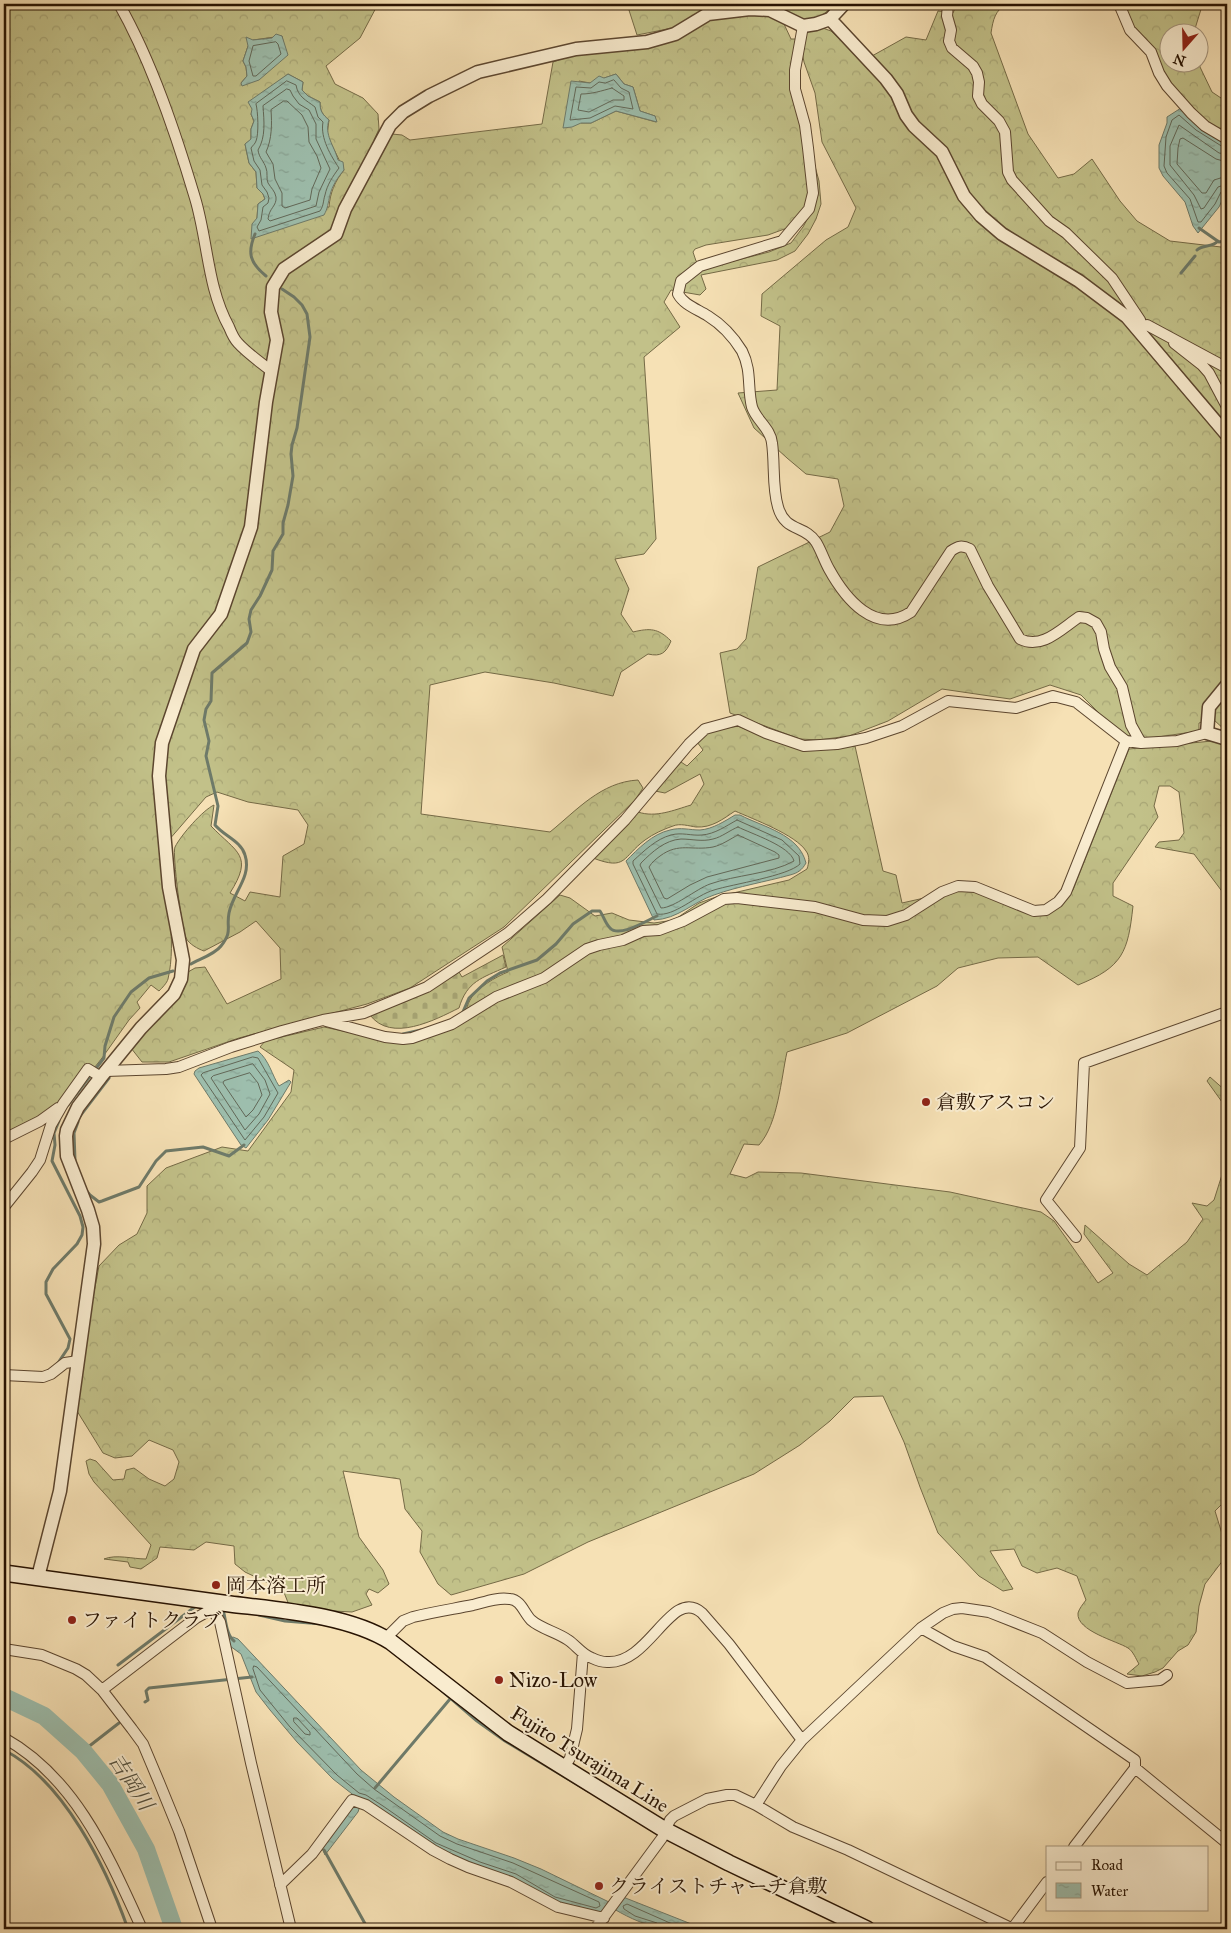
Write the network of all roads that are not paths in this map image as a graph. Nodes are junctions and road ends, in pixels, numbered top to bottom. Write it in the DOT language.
graph roads {
  1 [pos="119,4"];
  2 [pos="844,4"];
  3 [pos="948,4"];
  4 [pos="1119,4"];
  5 [pos="830,19"];
  6 [pos="803,26"];
  7 [pos="1227,139"];
  8 [pos="1140,328"];
  9 [pos="1167,334"];
  10 [pos="1227,368"];
  11 [pos="270,370"];
  12 [pos="1227,407"];
  13 [pos="1227,434"];
  14 [pos="1227,685"];
  15 [pos="1207,733"];
  16 [pos="1227,739"];
  17 [pos="1126,741"];
  18 [pos="1141,743"];
  19 [pos="1227,1012"];
  20 [pos="323,1020"];
  21 [pos="98,1073"];
  22 [pos="63,1104"];
  23 [pos="4,1139"];
  24 [pos="55,1140"];
  25 [pos="4,1207"];
  26 [pos="1076,1237"];
  27 [pos="78,1361"];
  28 [pos="4,1375"];
  29 [pos="4,1573"];
  30 [pos="38,1577"];
  31 [pos="212,1605"];
  32 [pos="921,1628"];
  33 [pos="385,1638"];
  34 [pos="4,1649"];
  35 [pos="584,1653"];
  36 [pos="1167,1675"];
  37 [pos="102,1690"];
  38 [pos="4,1738"];
  39 [pos="802,1740"];
  40 [pos="564,1768"];
  41 [pos="1135,1768"];
  42 [pos="756,1805"];
  43 [pos="664,1834"];
  44 [pos="1227,1843"];
  45 [pos="1075,1846"];
  46 [pos="1046,1883"];
  47 [pos="280,1885"];
  48 [pos="610,1910"];
  49 [pos="142,1929"];
  50 [pos="212,1929"];
  51 [pos="291,1929"];
  52 [pos="595,1929"];
  53 [pos="867,1929"];
  54 [pos="1012,1929"];
  1 -- 11 [label="street"];
  2 -- 5 [label="street"];
  3 -- 8 [label="street"];
  4 -- 7 [label="street"];
  5 -- 6 [label="street"];
  5 -- 8 [label="street"];
  6 -- 11 [label="street"];
  6 -- 18 [label="street"];
  8 -- 9 [label="street"];
  8 -- 13 [label="street"];
  9 -- 10 [label="street"];
  9 -- 12 [label="street"];
  11 -- 21 [label="street"];
  14 -- 15 [label="street"];
  15 -- 16 [label="street"];
  15 -- 18 [label="street"];
  17 -- 18 [label="street"];
  17 -- 20 [label="street"];
  17 -- 20 [label="street"];
  19 -- 26 [label="street"];
  20 -- 21 [label="street"];
  21 -- 22 [label="street"];
  21 -- 24 [label="street"];
  22 -- 23 [label="street"];
  22 -- 24 [label="street"];
  24 -- 25 [label="street"];
  24 -- 27 [label="street"];
  27 -- 28 [label="street"];
  27 -- 30 [label="street"];
  29 -- 30 [label="main road, Fujito Tsurajima Line"];
  30 -- 31 [label="main road, Fujito Tsurajima Line"];
  31 -- 33 [label="main road, Fujito Tsurajima Line"];
  31 -- 37 [label="street"];
  31 -- 47 [label="street"];
  32 -- 36 [label="street"];
  32 -- 39 [label="street"];
  32 -- 41 [label="street"];
  33 -- 35 [label="street"];
  33 -- 40 [label="main road, Fujito Tsurajima Line"];
  34 -- 37 [label="street"];
  35 -- 39 [label="street"];
  35 -- 40 [label="street"];
  37 -- 50 [label="street"];
  38 -- 49 [label="street"];
  39 -- 42 [label="street"];
  40 -- 43 [label="main road, Fujito Tsurajima Line"];
  41 -- 44 [label="street"];
  41 -- 45 [label="street"];
  42 -- 43 [label="street"];
  42 -- 54 [label="street"];
  43 -- 48 [label="street"];
  43 -- 53 [label="main road, Fujito Tsurajima Line"];
  46 -- 54 [label="street"];
  47 -- 48 [label="street"];
  47 -- 51 [label="street"];
  48 -- 52 [label="street"];
}
